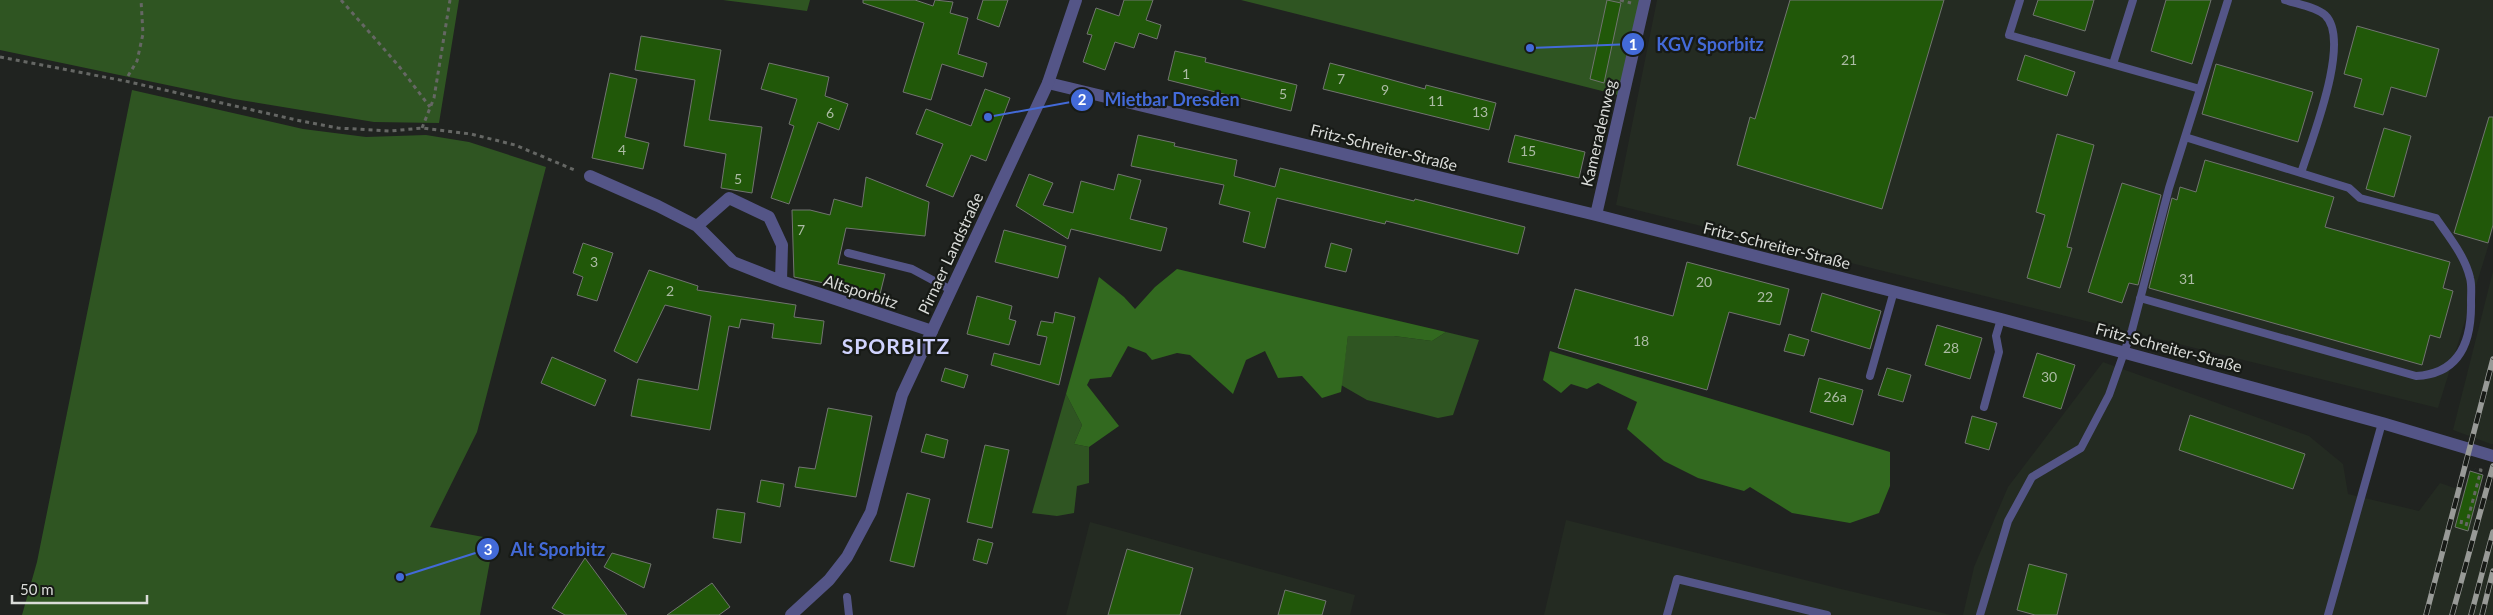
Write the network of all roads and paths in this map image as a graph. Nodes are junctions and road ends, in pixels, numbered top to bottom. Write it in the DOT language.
graph roads {
  1 [pos="141,0"];
  2 [pos="341,0"];
  3 [pos="450,0"];
  4 [pos="1076,0"];
  5 [pos="1645,0"];
  6 [pos="2020,0"];
  7 [pos="2133,0"];
  8 [pos="2228,0"];
  9 [pos="2285,0"];
  10 [pos="0,57"];
  11 [pos="2113,64"];
  12 [pos="128,76"];
  13 [pos="1048,83"];
  14 [pos="2200,89"];
  15 [pos="430,107"];
  16 [pos="422,128"];
  17 [pos="2185,137"];
  18 [pos="2301,173"];
  19 [pos="590,176"];
  20 [pos="1596,215"];
  21 [pos="697,226"];
  22 [pos="848,253"];
  23 [pos="781,281"];
  24 [pos="951,290"];
  25 [pos="1894,291"];
  26 [pos="2140,298"];
  27 [pos="2001,319"];
  28 [pos="932,331"];
  29 [pos="2124,352"];
  30 [pos="1870,376"];
  31 [pos="1984,407"];
  32 [pos="2382,423"];
  33 [pos="2493,456"];
  34 [pos="2476,469"];
  35 [pos="2462,518"];
  36 [pos="2461,524"];
  37 [pos="2466,526"];
  38 [pos="847,597"];
  39 [pos="791,615"];
  40 [pos="849,615"];
  41 [pos="1667,615"];
  42 [pos="1827,615"];
  43 [pos="1980,615"];
  44 [pos="2328,615"];
  1 -- 12 [label="path"];
  2 -- 15 [label="path"];
  3 -- 15 [label="path"];
  4 -- 13 [label="street, Pirnaer Landstraße"];
  5 -- 20 [label="street, Kameradenweg"];
  6 -- 11 [label="lane"];
  7 -- 11 [label="lane"];
  8 -- 14 [label="lane"];
  9 -- 18 [label="lane"];
  10 -- 16 [label="path"];
  11 -- 14 [label="lane"];
  13 -- 20 [label="street, Fritz-Schreiter-Straße"];
  13 -- 24 [label="street, Pirnaer Landstraße"];
  14 -- 17 [label="lane"];
  15 -- 16 [label="path"];
  16 -- 19 [label="path"];
  17 -- 18 [label="lane"];
  17 -- 26 [label="lane"];
  18 -- 26 [label="lane"];
  19 -- 21 [label="street, Altsporbitz"];
  20 -- 25 [label="street, Fritz-Schreiter-Straße"];
  21 -- 23 [label="street, Altsporbitz"];
  21 -- 23 [label="street"];
  22 -- 24 [label="lane"];
  23 -- 28 [label="street, Altsporbitz"];
  24 -- 28 [label="street, Pirnaer Landstraße"];
  25 -- 27 [label="street, Fritz-Schreiter-Straße"];
  25 -- 30 [label="lane"];
  26 -- 29 [label="lane"];
  27 -- 29 [label="street, Fritz-Schreiter-Straße"];
  27 -- 31 [label="lane"];
  28 -- 39 [label="street, Pirnaer Landstraße"];
  29 -- 32 [label="street, Fritz-Schreiter-Straße"];
  29 -- 43 [label="lane"];
  32 -- 33 [label="street, Fritz-Schreiter-Straße"];
  32 -- 44 [label="lane"];
  34 -- 37 [label="path"];
  35 -- 36 [label="path"];
  38 -- 40 [label="lane"];
  41 -- 42 [label="lane"];
}
